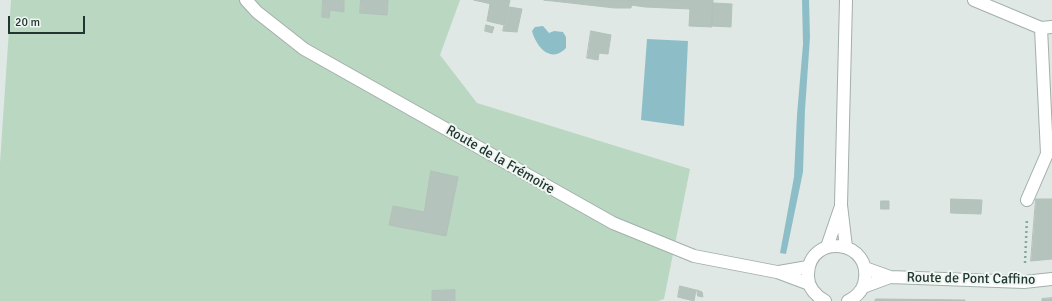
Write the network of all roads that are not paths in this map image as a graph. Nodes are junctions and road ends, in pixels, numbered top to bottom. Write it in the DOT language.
graph roads {
  1 [pos="246,0"];
  2 [pos="846,0"];
  3 [pos="974,0"];
  4 [pos="1047,28"];
  5 [pos="1027,200"];
  6 [pos="840,206"];
  7 [pos="846,247"];
  8 [pos="826,248"];
  9 [pos="808,267"];
  10 [pos="865,268"];
  11 [pos="777,272"];
  12 [pos="890,277"];
  13 [pos="1052,279"];
  14 [pos="809,284"];
  15 [pos="863,287"];
  16 [pos="819,300"];
  17 [pos="848,301"];
  1 -- 11 [label="street, Route de la Frémoire"];
  2 -- 6 [label="street"];
  3 -- 4 [label="street"];
  4 -- 5 [label="street"];
  6 -- 7 [label="street"];
  6 -- 8 [label="street"];
  7 -- 8 [label="street"];
  7 -- 10 [label="street"];
  8 -- 9 [label="street"];
  9 -- 11 [label="street, Route de la Frémoire"];
  9 -- 14 [label="street"];
  10 -- 12 [label="street, Route de Pont Caffino"];
  10 -- 15 [label="street"];
  11 -- 14 [label="street, Route de la Frémoire"];
  12 -- 13 [label="street, Route de Pont Caffino"];
  12 -- 15 [label="street, Route de Pont Caffino"];
  14 -- 16 [label="street"];
  15 -- 17 [label="street"];
}
